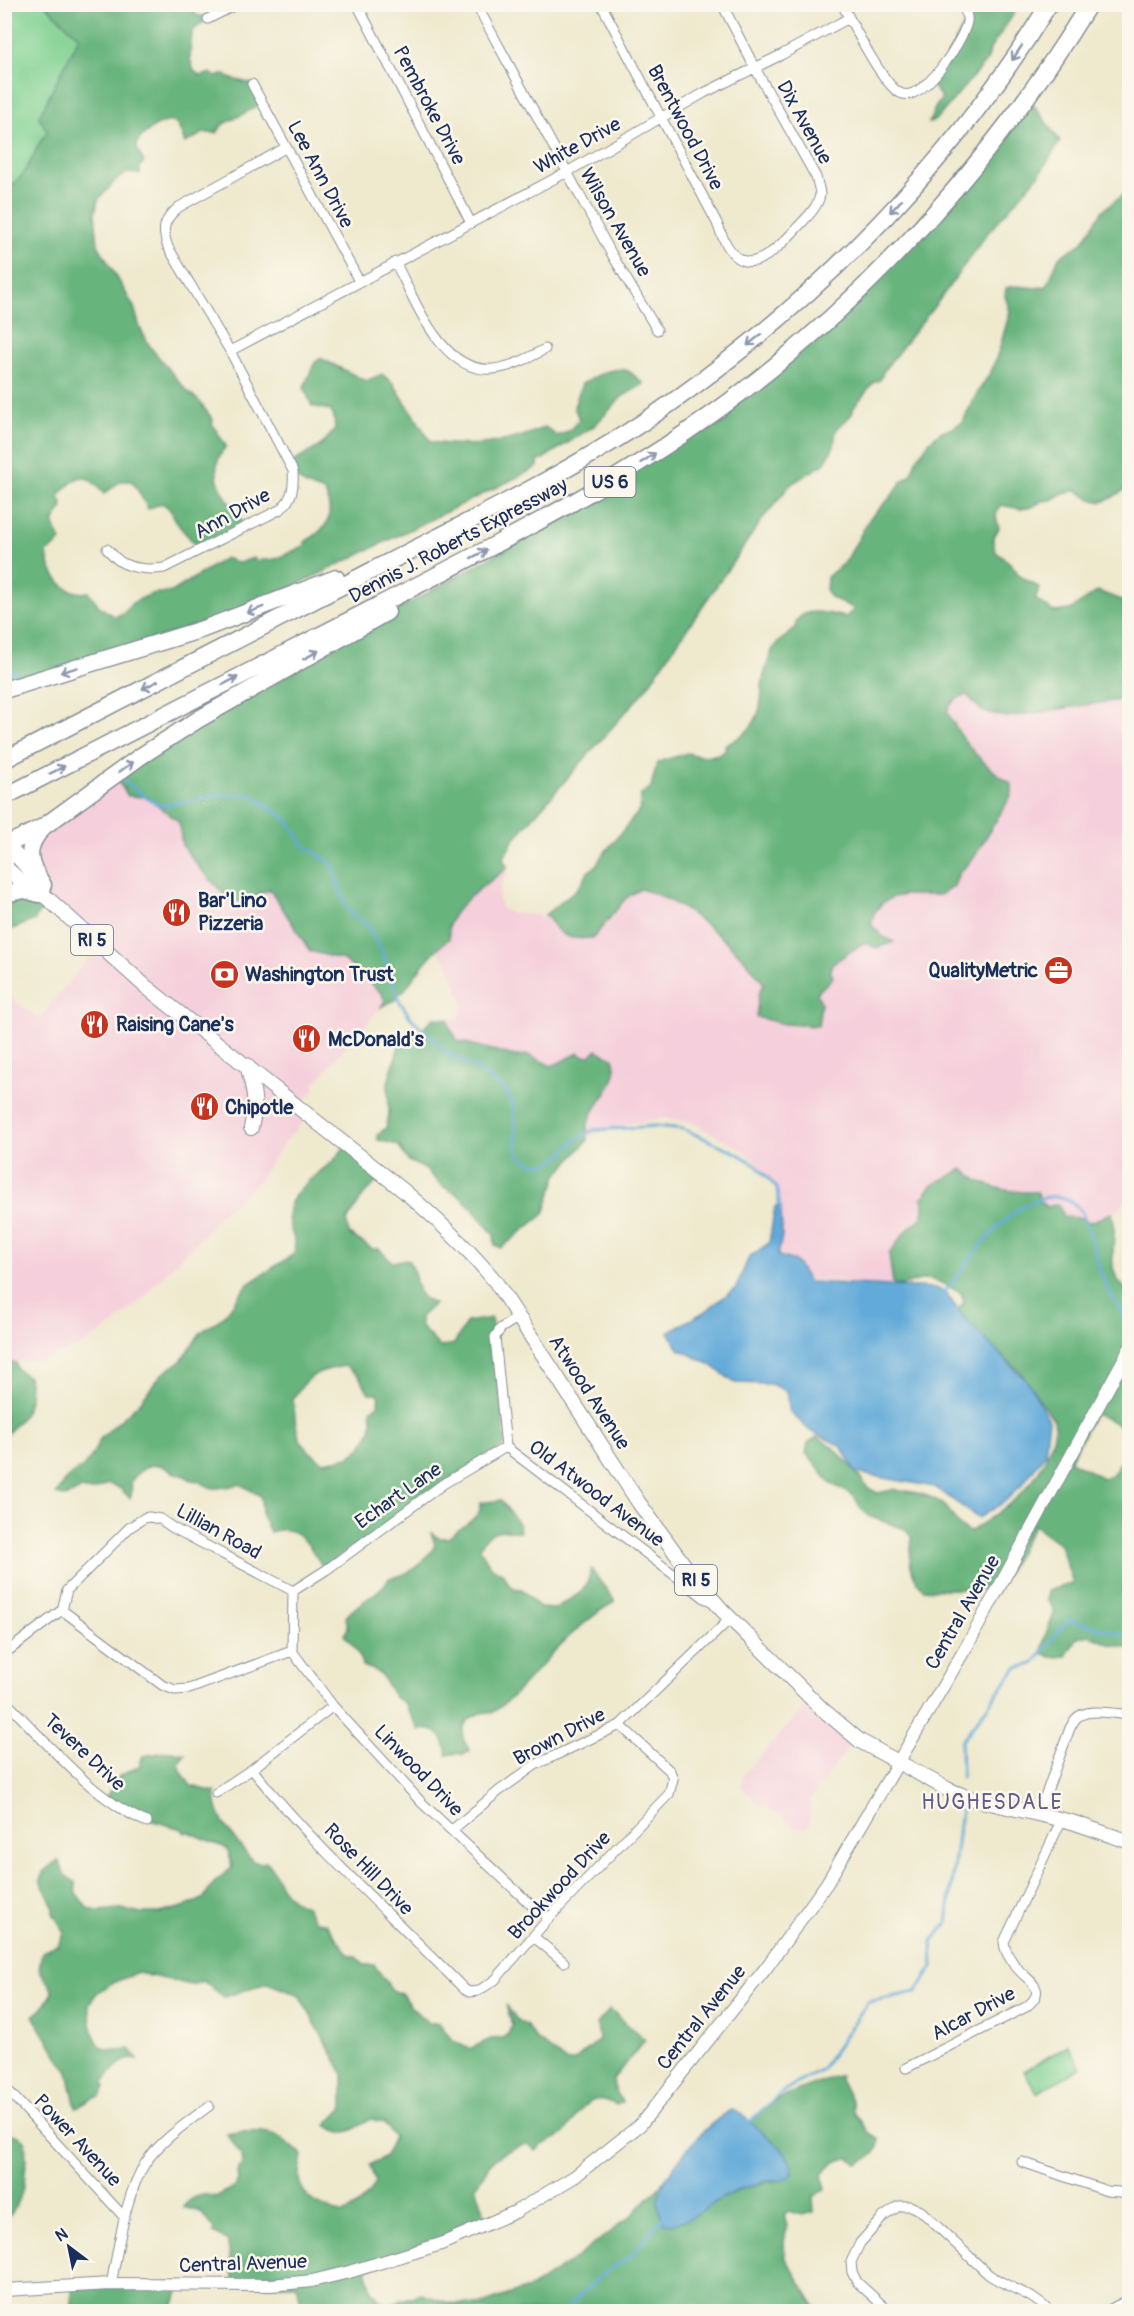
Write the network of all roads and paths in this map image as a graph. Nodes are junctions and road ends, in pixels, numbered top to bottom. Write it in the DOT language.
graph roads {
  1 [pos="237,4"];
  2 [pos="357,4"];
  3 [pos="476,4"];
  4 [pos="601,4"];
  5 [pos="722,4"];
  6 [pos="843,4"];
  7 [pos="962,4"];
  8 [pos="1049,4"];
  9 [pos="1089,4"];
  10 [pos="849,18"];
  11 [pos="208,19"];
  12 [pos="754,67"];
  13 [pos="252,84"];
  14 [pos="661,118"];
  15 [pos="285,147"];
  16 [pos="567,172"];
  17 [pos="471,223"];
  18 [pos="395,262"];
  19 [pos="743,262"];
  20 [pos="359,281"];
  21 [pos="657,330"];
  22 [pos="545,349"];
  23 [pos="230,351"];
  24 [pos="445,534"];
  25 [pos="107,549"];
  26 [pos="457,565"];
  27 [pos="4,690"];
  28 [pos="4,760"];
  29 [pos="4,797"];
  30 [pos="48,823"];
  31 [pos="6,845"];
  32 [pos="5,866"];
  33 [pos="42,892"];
  34 [pos="4,894"];
  35 [pos="247,1065"];
  36 [pos="251,1128"];
  37 [pos="519,1317"];
  38 [pos="1130,1348"];
  39 [pos="506,1447"];
  40 [pos="293,1591"];
  41 [pos="62,1611"];
  42 [pos="726,1615"];
  43 [pos="292,1651"];
  44 [pos="4,1654"];
  45 [pos="4,1700"];
  46 [pos="333,1706"];
  47 [pos="1130,1715"];
  48 [pos="620,1725"];
  49 [pos="897,1763"];
  50 [pos="252,1769"];
  51 [pos="216,1793"];
  52 [pos="1039,1813"];
  53 [pos="1062,1819"];
  54 [pos="147,1822"];
  55 [pos="452,1830"];
  56 [pos="1130,1842"];
  57 [pos="549,1918"];
  58 [pos="534,1937"];
  59 [pos="564,1962"];
  60 [pos="464,1989"];
  61 [pos="906,2068"];
  62 [pos="4,2086"];
  63 [pos="209,2106"];
  64 [pos="1022,2162"];
  65 [pos="1130,2193"];
  66 [pos="125,2218"];
  67 [pos="111,2284"];
  68 [pos="4,2290"];
  69 [pos="1130,2299"];
  70 [pos="890,2312"];
  71 [pos="1050,2312"];
  72 [pos="1105,2312"];
  1 -- 11 [label="street"];
  2 -- 17 [label="street, Pembroke Drive"];
  3 -- 16 [label="street, Wilson Avenue"];
  4 -- 14 [label="street, Brentwood Drive"];
  5 -- 12 [label="street, Dix Avenue"];
  6 -- 10 [label="street"];
  7 -- 10 [label="street"];
  8 -- 24 [label="highway, Dennis J. Roberts Expressway / US 6, one-way"];
  26 -- 9 [label="highway, Dennis J. Roberts Expressway / US 6, one-way"];
  10 -- 12 [label="street, White Drive"];
  12 -- 14 [label="street, White Drive"];
  12 -- 19 [label="street, Dix Avenue"];
  13 -- 15 [label="street, Lee Ann Drive"];
  14 -- 16 [label="street, White Drive"];
  14 -- 19 [label="street, Brentwood Drive"];
  15 -- 20 [label="street, Lee Ann Drive"];
  15 -- 23 [label="street, Ann Drive"];
  16 -- 17 [label="street, White Drive"];
  16 -- 21 [label="street, Wilson Avenue"];
  17 -- 18 [label="street, White Drive"];
  18 -- 20 [label="street, White Drive"];
  18 -- 22 [label="street"];
  20 -- 23 [label="street, White Drive"];
  23 -- 25 [label="street, Ann Drive"];
  24 -- 27 [label="highway, one-way"];
  24 -- 28 [label="highway, Dennis J. Roberts Expressway / US 6, one-way"];
  29 -- 26 [label="highway, Dennis J. Roberts Expressway / US 6, one-way"];
  30 -- 26 [label="highway, one-way"];
  30 -- 31 [label="highway"];
  30 -- 33 [label="highway"];
  31 -- 32 [label="highway"];
  31 -- 33 [label="main road, Atwood Avenue / RI 5"];
  32 -- 33 [label="main road, Atwood Avenue / RI 5"];
  33 -- 34 [label="highway"];
  33 -- 35 [label="main road, Atwood Avenue / RI 5"];
  35 -- 36 [label="main road"];
  35 -- 37 [label="main road, Atwood Avenue / RI 5"];
  37 -- 39 [label="street, Old Atwood Avenue"];
  37 -- 42 [label="main road, Atwood Avenue / RI 5"];
  38 -- 49 [label="street, Central Avenue"];
  39 -- 40 [label="street, Echart Lane"];
  39 -- 42 [label="street, Old Atwood Avenue"];
  40 -- 41 [label="street, Lillian Road"];
  40 -- 43 [label="street"];
  41 -- 43 [label="street"];
  41 -- 44 [label="street"];
  42 -- 48 [label="street, Brown Drive"];
  42 -- 49 [label="main road, Atwood Avenue / RI 5"];
  43 -- 46 [label="street, Linwood Drive"];
  45 -- 54 [label="street, Tevere Drive"];
  46 -- 50 [label="street"];
  46 -- 55 [label="street, Linwood Drive"];
  47 -- 52 [label="street"];
  48 -- 55 [label="street, Brown Drive"];
  48 -- 57 [label="street, Brookwood Drive"];
  49 -- 52 [label="main road, Atwood Avenue / RI 5"];
  49 -- 67 [label="street, Central Avenue"];
  50 -- 51 [label="street"];
  50 -- 60 [label="street, Rose Hill Drive"];
  52 -- 53 [label="main road, Atwood Avenue / RI 5"];
  53 -- 56 [label="main road, Atwood Avenue / RI 5"];
  53 -- 61 [label="street, Alcar Drive"];
  55 -- 57 [label="street, Linwood Drive"];
  57 -- 58 [label="street, Brookwood Drive"];
  58 -- 59 [label="street"];
  58 -- 60 [label="street, Brookwood Drive"];
  62 -- 66 [label="street, Power Avenue"];
  63 -- 66 [label="street"];
  64 -- 65 [label="street"];
  66 -- 67 [label="street"];
  67 -- 68 [label="street, Central Avenue"];
  69 -- 72 [label="street"];
  70 -- 71 [label="street"];
}
